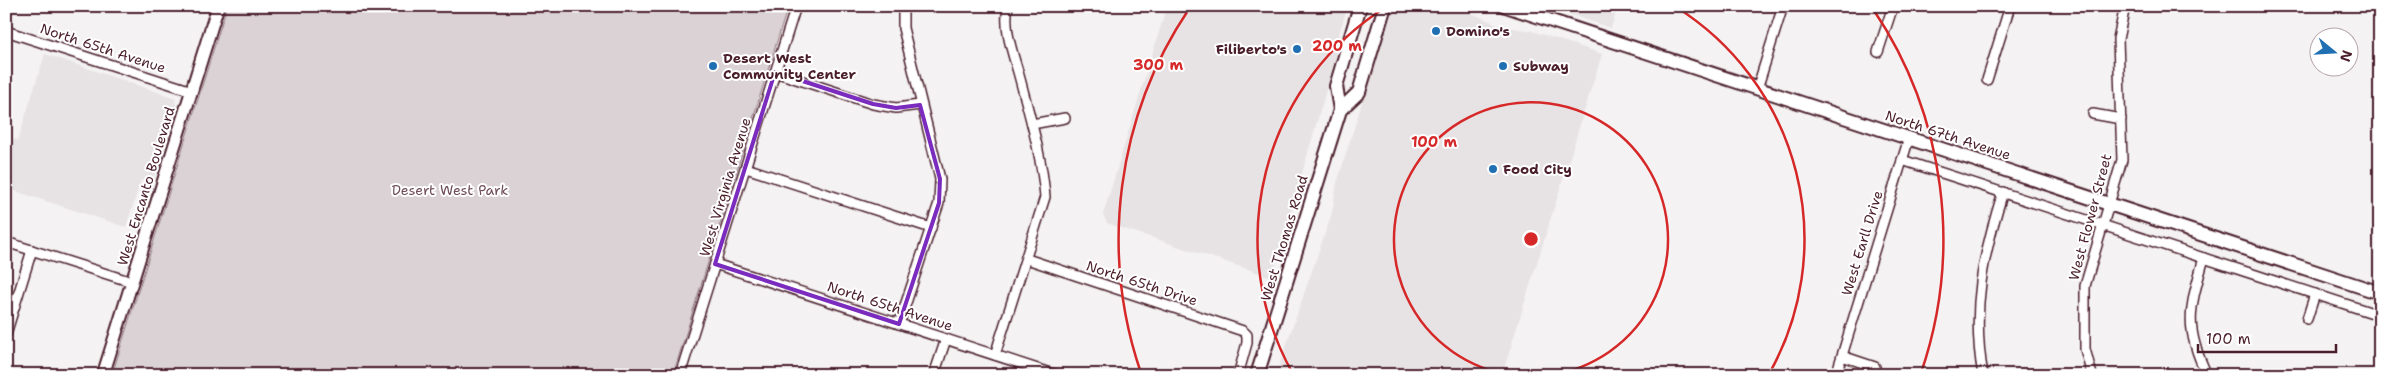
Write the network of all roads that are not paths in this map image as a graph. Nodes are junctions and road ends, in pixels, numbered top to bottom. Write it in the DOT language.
graph roads {
  1 [pos="218,6"];
  2 [pos="796,6"];
  3 [pos="903,6"];
  4 [pos="1008,6"];
  5 [pos="1360,6"];
  6 [pos="1385,6"];
  7 [pos="1506,6"];
  8 [pos="1783,6"];
  9 [pos="1893,6"];
  10 [pos="2010,6"];
  11 [pos="2124,6"];
  12 [pos="6,31"];
  13 [pos="1878,52"];
  14 [pos="775,72"];
  15 [pos="1987,80"];
  16 [pos="1757,89"];
  17 [pos="192,92"];
  18 [pos="920,105"];
  19 [pos="1340,110"];
  20 [pos="2093,114"];
  21 [pos="1065,118"];
  22 [pos="2122,119"];
  23 [pos="1032,124"];
  24 [pos="1909,138"];
  25 [pos="1902,160"];
  26 [pos="746,168"];
  27 [pos="2003,192"];
  28 [pos="2110,205"];
  29 [pos="2103,225"];
  30 [pos="931,228"];
  31 [pos="6,242"];
  32 [pos="32,250"];
  33 [pos="2204,258"];
  34 [pos="1027,259"];
  35 [pos="715,264"];
  36 [pos="132,282"];
  37 [pos="2380,293"];
  38 [pos="2315,294"];
  39 [pos="2379,315"];
  40 [pos="2307,319"];
  41 [pos="900,324"];
  42 [pos="6,334"];
  43 [pos="946,339"];
  44 [pos="995,355"];
  45 [pos="1842,356"];
  46 [pos="1875,367"];
  47 [pos="103,375"];
  48 [pos="680,375"];
  49 [pos="934,375"];
  50 [pos="1056,375"];
  51 [pos="1238,375"];
  52 [pos="1257,375"];
  53 [pos="1836,375"];
  54 [pos="1983,375"];
  55 [pos="2092,375"];
  56 [pos="2206,375"];
  1 -- 17 [label="street, West Encanto Boulevard"];
  2 -- 14 [label="street, West Virginia Avenue"];
  3 -- 18 [label="street"];
  4 -- 23 [label="street"];
  5 -- 19 [label="main road, West Thomas Road"];
  6 -- 19 [label="main road, West Thomas Road"];
  7 -- 16 [label="main road, North 67th Avenue"];
  8 -- 16 [label="street"];
  9 -- 13 [label="street"];
  10 -- 15 [label="street"];
  11 -- 22 [label="street, West Flower Street"];
  12 -- 17 [label="street, North 65th Avenue"];
  14 -- 18 [label="street"];
  14 -- 26 [label="street, West Virginia Avenue"];
  16 -- 24 [label="main road, North 67th Avenue"];
  17 -- 36 [label="street, West Encanto Boulevard"];
  18 -- 30 [label="street"];
  19 -- 52 [label="main road, West Thomas Road"];
  20 -- 22 [label="street"];
  21 -- 23 [label="street"];
  22 -- 28 [label="street, West Flower Street"];
  23 -- 34 [label="street"];
  24 -- 25 [label="street, West Earll Drive"];
  24 -- 28 [label="main road, North 67th Avenue"];
  25 -- 27 [label="street"];
  25 -- 45 [label="street, West Earll Drive"];
  26 -- 30 [label="street"];
  26 -- 35 [label="street, West Virginia Avenue"];
  27 -- 29 [label="street"];
  27 -- 54 [label="street"];
  28 -- 29 [label="street, West Flower Street"];
  28 -- 37 [label="main road, North 67th Avenue"];
  29 -- 33 [label="street"];
  29 -- 55 [label="street, West Flower Street"];
  30 -- 41 [label="street"];
  31 -- 32 [label="street"];
  32 -- 36 [label="street"];
  32 -- 42 [label="street"];
  33 -- 38 [label="street"];
  33 -- 56 [label="street"];
  34 -- 44 [label="street"];
  34 -- 51 [label="street, North 65th Drive"];
  35 -- 41 [label="street, North 65th Avenue"];
  35 -- 48 [label="street, West Virginia Avenue"];
  36 -- 47 [label="street, West Encanto Boulevard"];
  38 -- 39 [label="street"];
  38 -- 40 [label="street"];
  41 -- 43 [label="street, North 65th Avenue"];
  43 -- 44 [label="street, North 65th Avenue"];
  43 -- 49 [label="street"];
  44 -- 50 [label="street, North 65th Avenue"];
  45 -- 46 [label="street"];
  45 -- 53 [label="street, West Earll Drive"];
}
